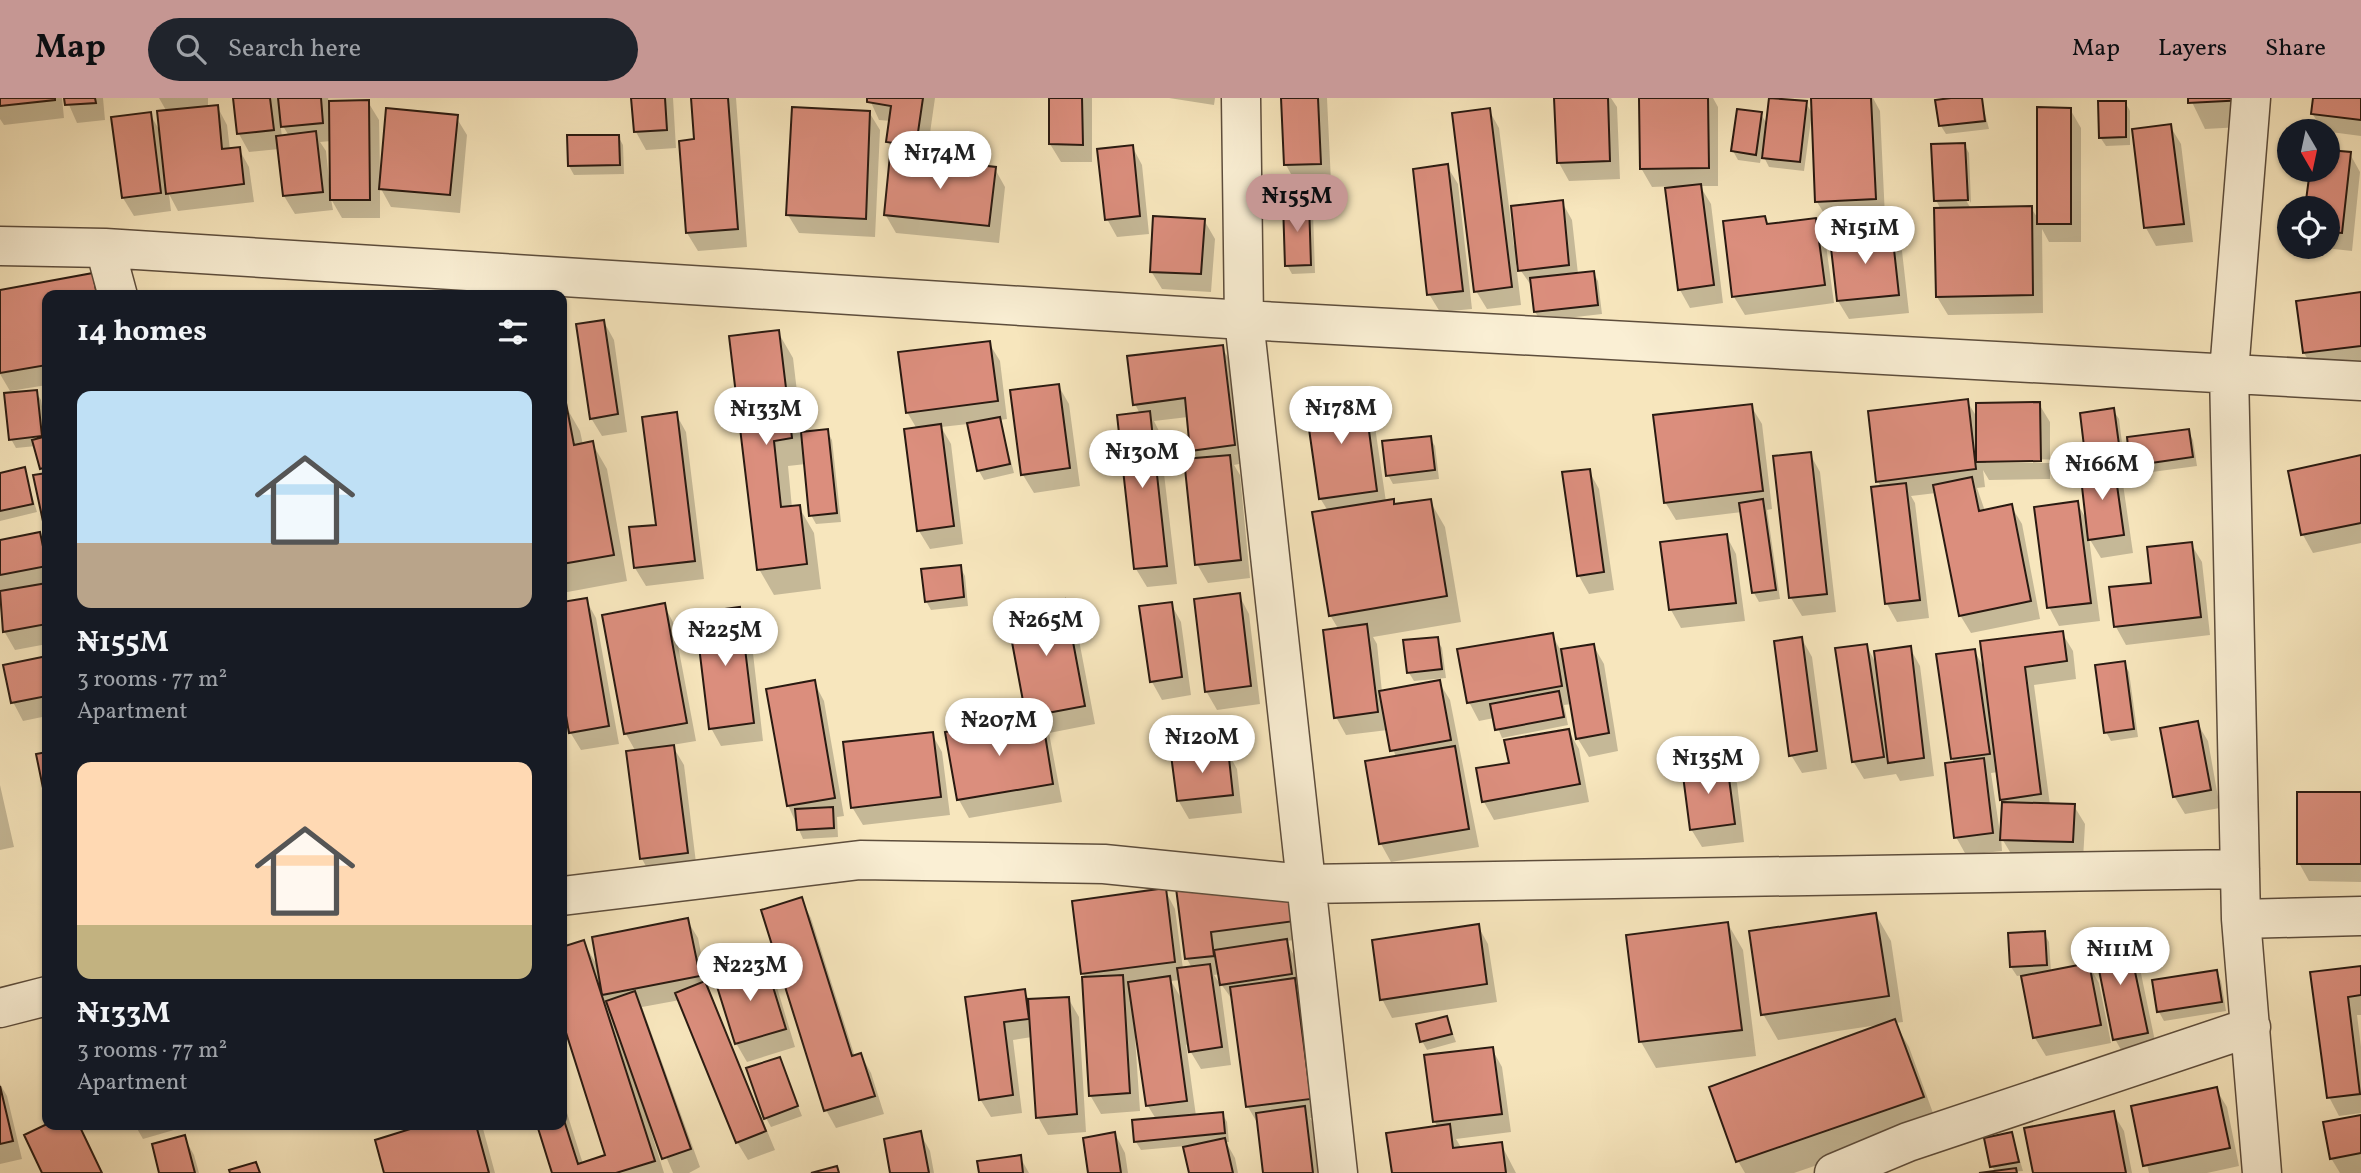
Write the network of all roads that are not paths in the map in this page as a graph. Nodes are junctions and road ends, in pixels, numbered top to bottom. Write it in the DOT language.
graph roads {
  1 [pos="1241,98"];
  2 [pos="2251,98"];
  3 [pos="0,246"];
  4 [pos="105,248"];
  5 [pos="116,290"];
  6 [pos="1244,320"];
  7 [pos="2228,372"];
  8 [pos="2361,381"];
  9 [pos="2240,869"];
  10 [pos="1304,884"];
  11 [pos="567,895"];
  12 [pos="2361,916"];
  13 [pos="2241,919"];
  14 [pos="42,997"];
  15 [pos="0,1008"];
  16 [pos="2251,1027"];
  17 [pos="1338,1173"];
  18 [pos="1834,1173"];
  19 [pos="2262,1173"];
  1 -- 6 [label="street"];
  2 -- 7 [label="street"];
  3 -- 4 [label="street"];
  4 -- 5 [label="street"];
  4 -- 6 [label="street"];
  6 -- 7 [label="street"];
  6 -- 10 [label="street"];
  7 -- 8 [label="street"];
  7 -- 9 [label="street"];
  9 -- 10 [label="street"];
  9 -- 13 [label="street"];
  10 -- 11 [label="street"];
  10 -- 17 [label="street"];
  12 -- 13 [label="street"];
  13 -- 16 [label="street"];
  14 -- 15 [label="street"];
  16 -- 18 [label="street"];
  16 -- 19 [label="street"];
}
